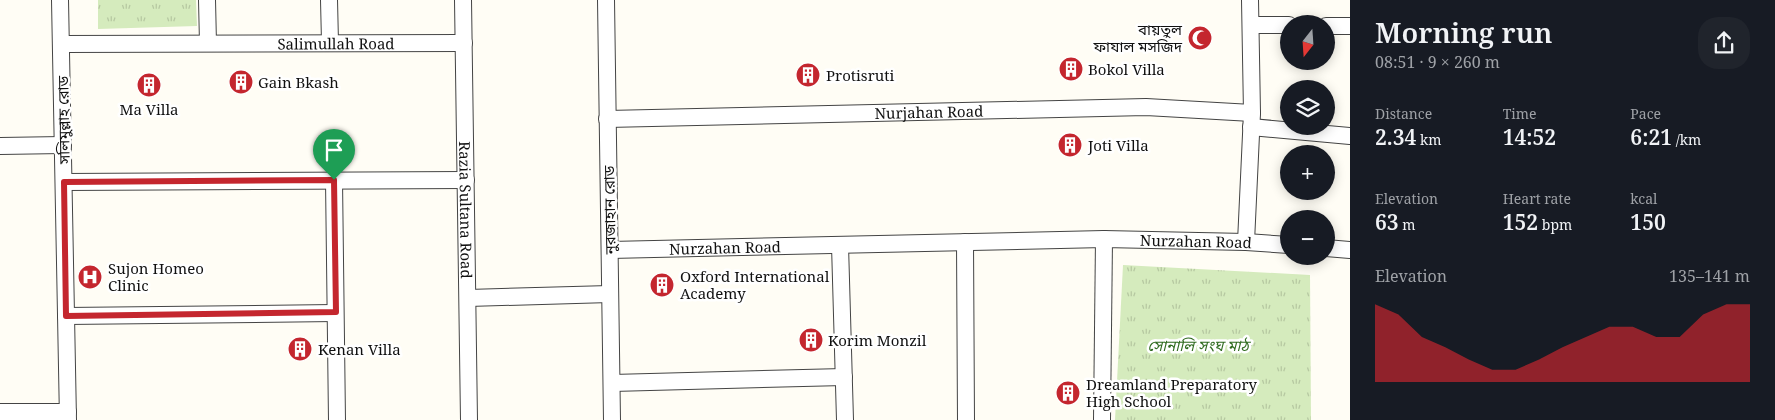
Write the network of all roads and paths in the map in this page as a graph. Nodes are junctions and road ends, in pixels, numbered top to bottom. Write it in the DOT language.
graph roads {
  1 [pos="60,0"];
  2 [pos="208,0"];
  3 [pos="330,0"];
  4 [pos="463,0"];
  5 [pos="606,0"];
  6 [pos="1250,0"];
  7 [pos="1251,25"];
  8 [pos="1280,25"];
  9 [pos="1335,26"];
  10 [pos="1350,26"];
  11 [pos="330,42"];
  12 [pos="208,43"];
  13 [pos="464,43"];
  14 [pos="61,44"];
  15 [pos="608,119"];
  16 [pos="1251,120"];
  17 [pos="1350,136"];
  18 [pos="0,146"];
  19 [pos="63,146"];
  20 [pos="334,180"];
  21 [pos="466,180"];
  22 [pos="64,182"];
  23 [pos="1104,240"];
  24 [pos="965,242"];
  25 [pos="1246,242"];
  26 [pos="1280,244"];
  27 [pos="840,245"];
  28 [pos="1335,249"];
  29 [pos="610,250"];
  30 [pos="1350,250"];
  31 [pos="610,294"];
  32 [pos="468,298"];
  33 [pos="336,312"];
  34 [pos="66,316"];
  35 [pos="844,377"];
  36 [pos="612,383"];
  37 [pos="0,412"];
  38 [pos="68,416"];
  39 [pos="337,420"];
  40 [pos="470,420"];
  41 [pos="612,420"];
  42 [pos="845,420"];
  43 [pos="966,420"];
  44 [pos="1102,420"];
  1 -- 14 [label="street, সলিমুল্লাহ রোড"];
  2 -- 12 [label="street"];
  3 -- 11 [label="street"];
  4 -- 13 [label="street, Razia Sultana Road"];
  5 -- 15 [label="street, নুরজাহান রোড"];
  6 -- 7 [label="street"];
  7 -- 8 [label="street"];
  7 -- 16 [label="street"];
  9 -- 10 [label="street"];
  11 -- 12 [label="street, Salimullah Road"];
  11 -- 13 [label="street, Salimullah Road"];
  12 -- 14 [label="street, Salimullah Road"];
  13 -- 21 [label="street, Razia Sultana Road"];
  14 -- 19 [label="street, সলিমুল্লাহ রোড"];
  15 -- 16 [label="street, Nurjahan Road"];
  15 -- 29 [label="street, নুরজাহান রোড"];
  16 -- 17 [label="street, Nurjahan Road"];
  16 -- 25 [label="street"];
  18 -- 19 [label="street"];
  19 -- 22 [label="street, সলিমুল্লাহ রোড"];
  20 -- 21 [label="street"];
  20 -- 22 [label="street"];
  20 -- 33 [label="street"];
  21 -- 32 [label="street, Razia Sultana Road"];
  22 -- 34 [label="street, সলিমুল্লাহ রোড"];
  23 -- 24 [label="street, Nurzahan Road"];
  23 -- 25 [label="street, Nurzahan Road"];
  23 -- 44 [label="street"];
  24 -- 27 [label="street, Nurzahan Road"];
  24 -- 43 [label="street"];
  25 -- 26 [label="street, Nurzahan Road"];
  27 -- 29 [label="street, Nurzahan Road"];
  27 -- 35 [label="street"];
  28 -- 30 [label="street"];
  29 -- 31 [label="street, নুরজাহান রোড"];
  31 -- 32 [label="street"];
  31 -- 36 [label="street, নুরজাহান রোড"];
  32 -- 40 [label="street, Razia Sultana Road"];
  33 -- 34 [label="street"];
  33 -- 39 [label="street"];
  34 -- 38 [label="street, সলিমুল্লাহ রোড"];
  35 -- 36 [label="street"];
  35 -- 42 [label="street"];
  36 -- 41 [label="street, নুরজাহান রোড"];
  37 -- 38 [label="street"];
}
